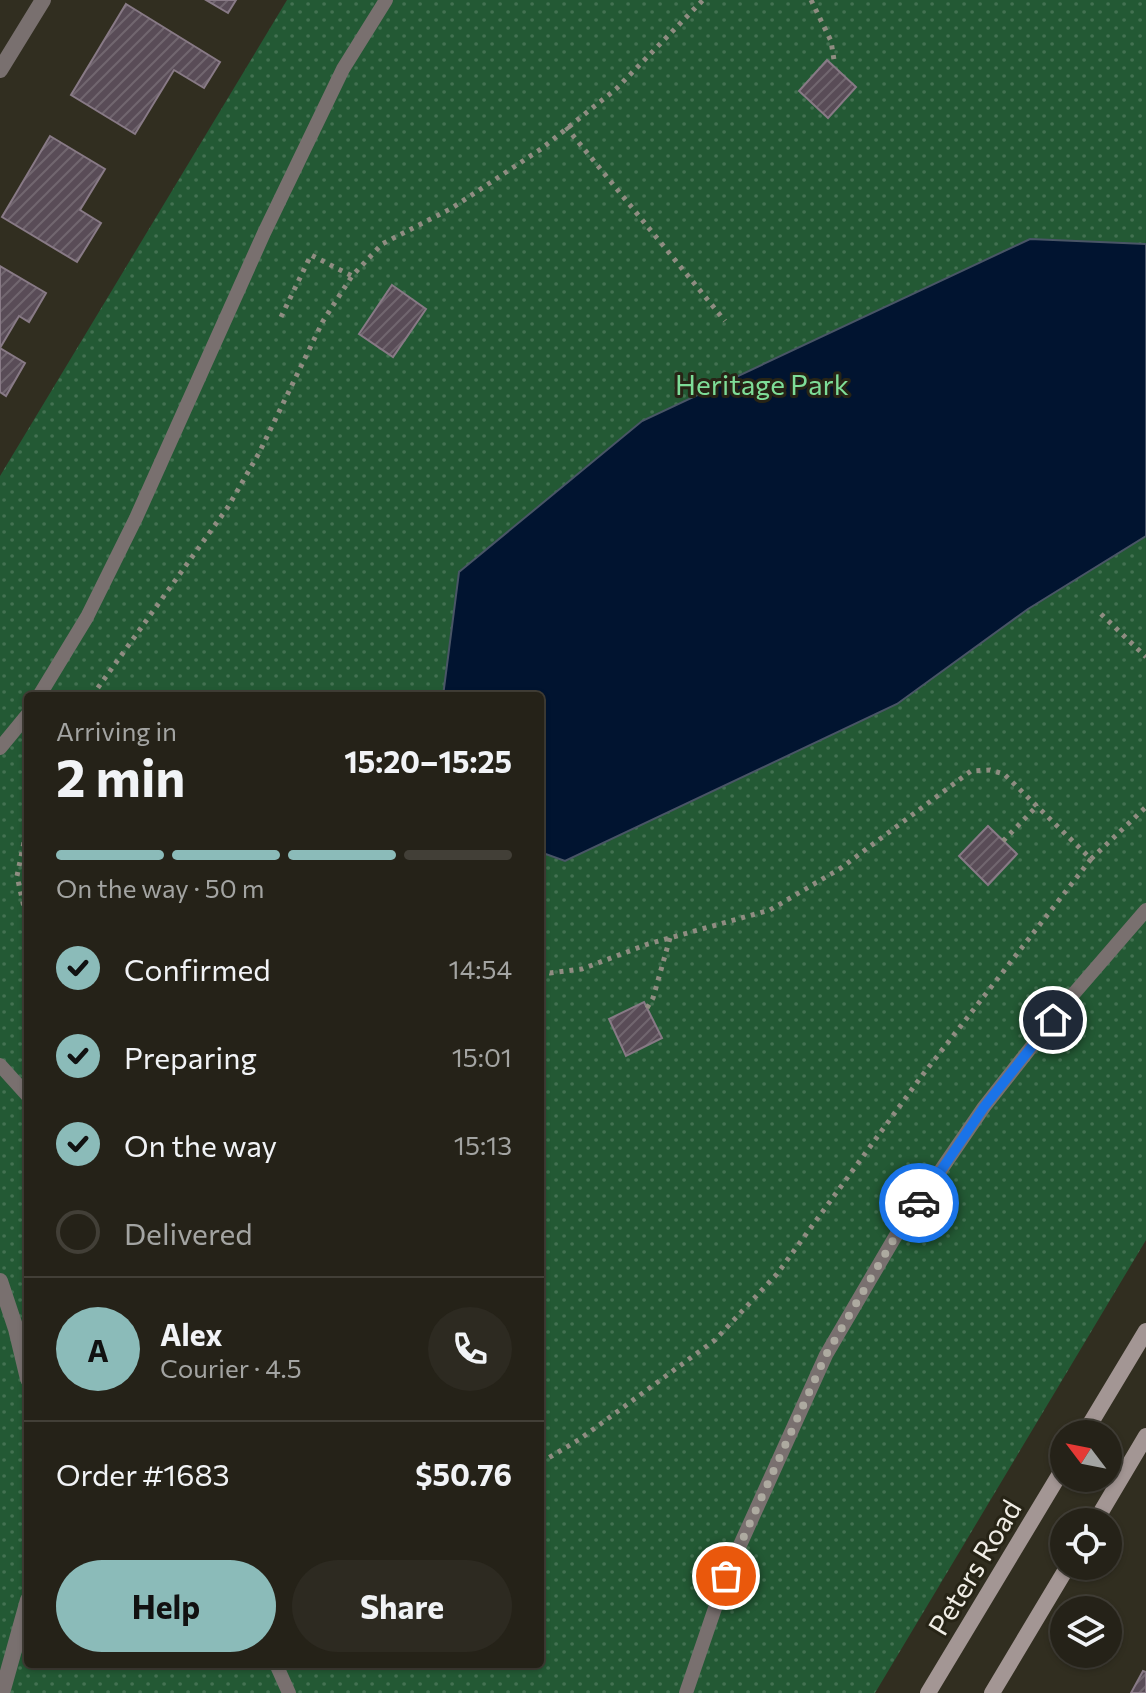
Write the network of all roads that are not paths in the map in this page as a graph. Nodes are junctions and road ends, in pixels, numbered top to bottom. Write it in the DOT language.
graph roads {
  1 [pos="43,0"];
  2 [pos="386,0"];
  3 [pos="0,70"];
  4 [pos="41,692"];
  5 [pos="24,719"];
  6 [pos="0,748"];
  7 [pos="1146,910"];
  8 [pos="0,1065"];
  9 [pos="24,1092"];
  10 [pos="0,1281"];
  11 [pos="1146,1331"];
  12 [pos="24,1362"];
  13 [pos="1092,1420"];
  14 [pos="1146,1436"];
  15 [pos="1050,1490"];
  16 [pos="1103,1508"];
  17 [pos="1060,1580"];
  18 [pos="24,1614"];
  19 [pos="278,1668"];
  20 [pos="2,1693"];
  21 [pos="289,1693"];
  22 [pos="686,1693"];
  23 [pos="928,1693"];
  24 [pos="992,1693"];
  1 -- 3 [label="street"];
  2 -- 4 [label="lane"];
  5 -- 6 [label="lane"];
  7 -- 22 [label="lane"];
  8 -- 9 [label="lane"];
  10 -- 12 [label="street"];
  11 -- 13 [label="main road"];
  14 -- 16 [label="main road"];
  15 -- 23 [label="main road, Peters Road"];
  17 -- 24 [label="main road"];
  18 -- 20 [label="street"];
  19 -- 21 [label="lane"];
}
